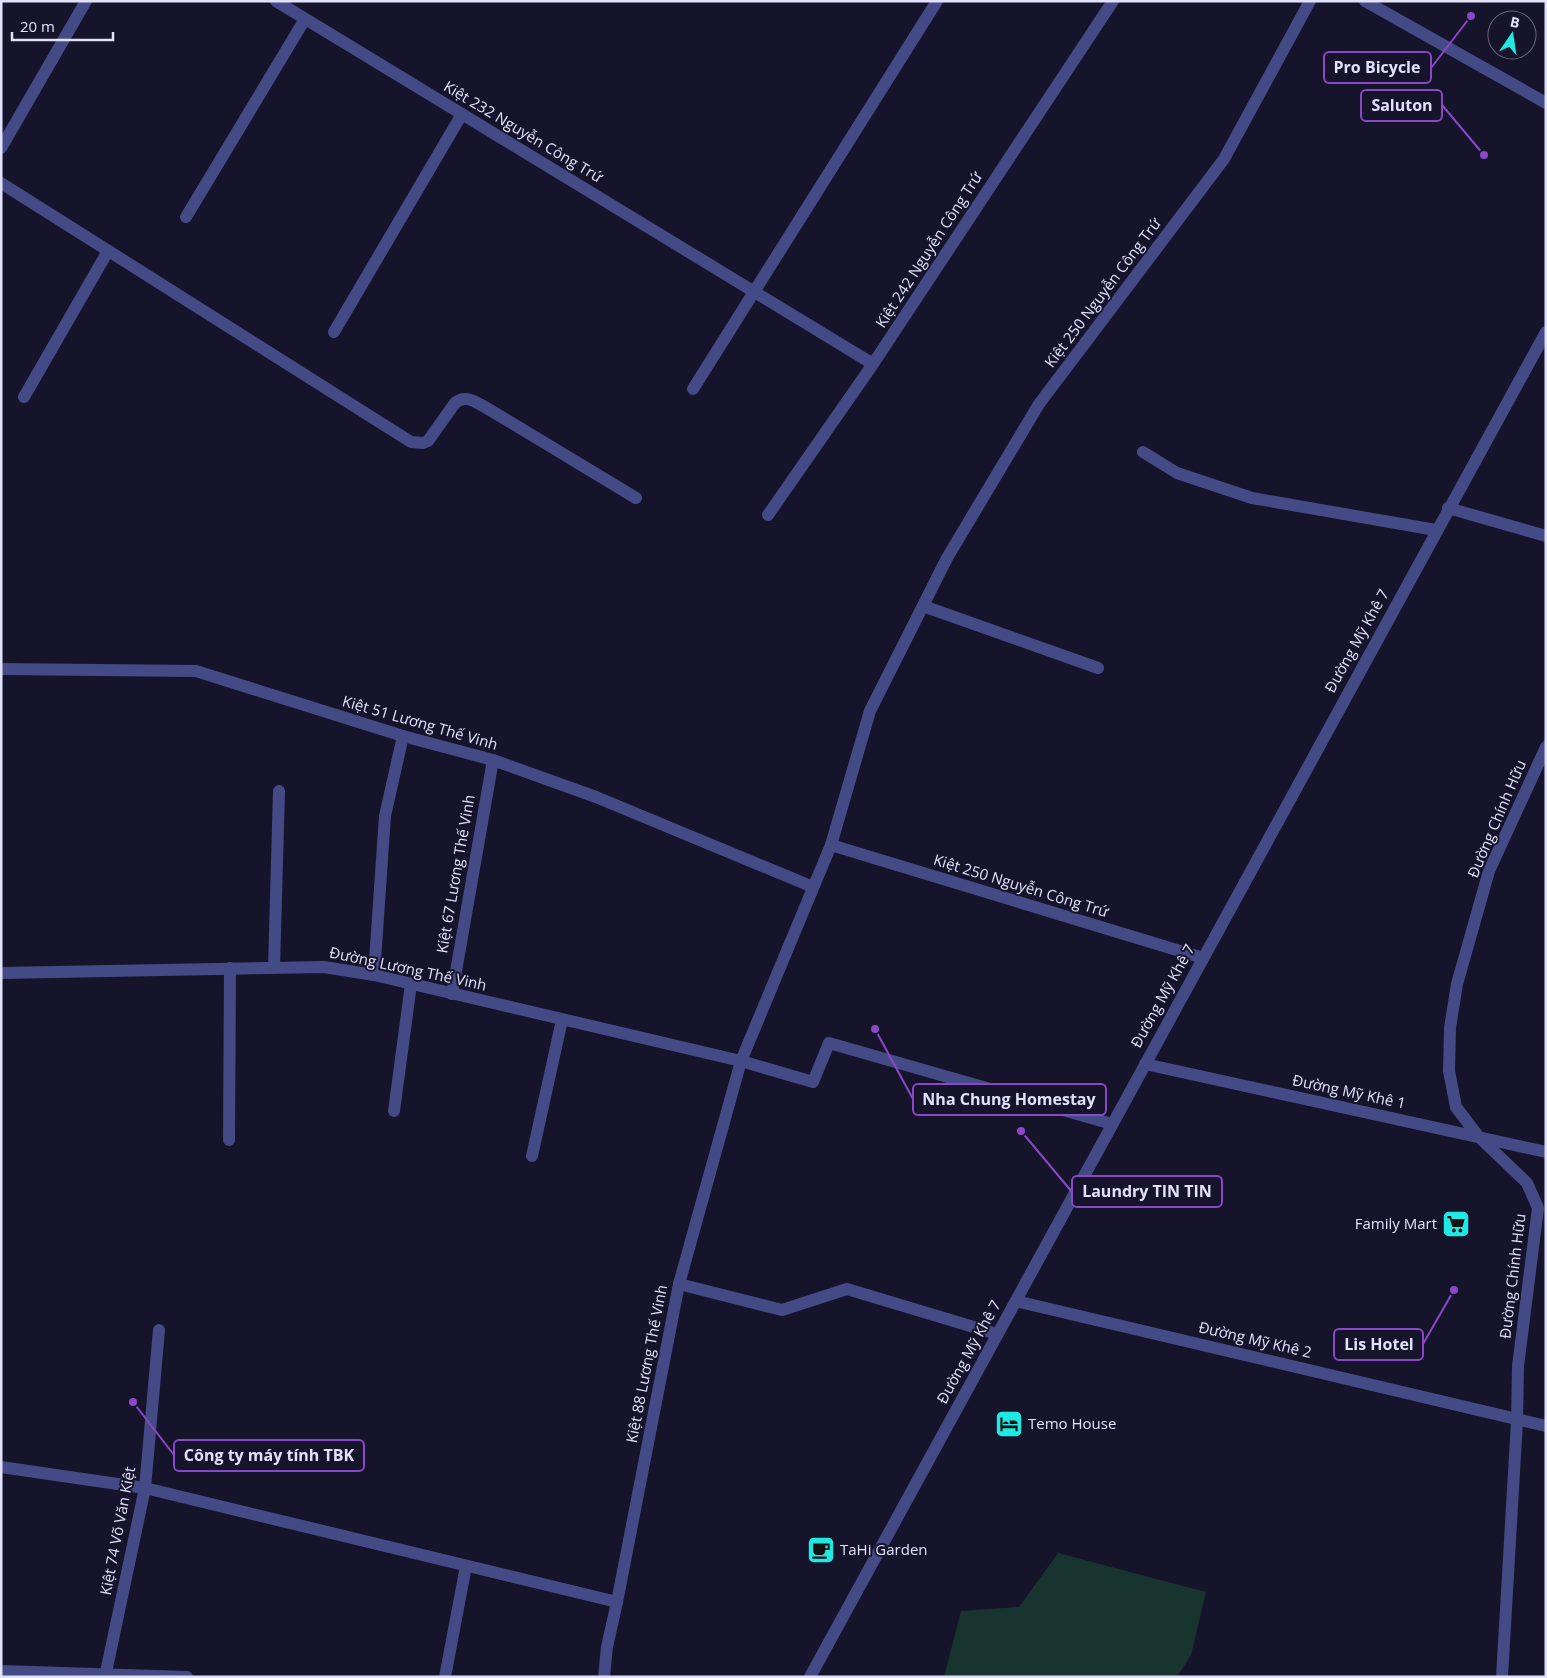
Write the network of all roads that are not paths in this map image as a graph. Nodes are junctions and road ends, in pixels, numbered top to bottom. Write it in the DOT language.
graph roads {
  1 [pos="86,1"];
  2 [pos="276,1"];
  3 [pos="936,1"];
  4 [pos="1113,1"];
  5 [pos="1310,1"];
  6 [pos="1365,1"];
  7 [pos="305,19"];
  8 [pos="1546,103"];
  9 [pos="462,114"];
  10 [pos="1,148"];
  11 [pos="1,183"];
  12 [pos="186,217"];
  13 [pos="108,251"];
  14 [pos="754,291"];
  15 [pos="334,332"];
  16 [pos="1546,332"];
  17 [pos="873,364"];
  18 [pos="693,389"];
  19 [pos="24,397"];
  20 [pos="1143,452"];
  21 [pos="636,498"];
  22 [pos="1448,508"];
  23 [pos="768,514"];
  24 [pos="1436,530"];
  25 [pos="1546,536"];
  26 [pos="923,606"];
  27 [pos="1098,668"];
  28 [pos="1,669"];
  29 [pos="403,736"];
  30 [pos="1546,748"];
  31 [pos="492,760"];
  32 [pos="279,791"];
  33 [pos="830,845"];
  34 [pos="813,887"];
  35 [pos="1203,958"];
  36 [pos="230,968"];
  37 [pos="274,968"];
  38 [pos="1,973"];
  39 [pos="374,975"];
  40 [pos="412,984"];
  41 [pos="452,994"];
  42 [pos="562,1020"];
  43 [pos="741,1061"];
  44 [pos="1145,1064"];
  45 [pos="394,1111"];
  46 [pos="1112,1124"];
  47 [pos="1478,1136"];
  48 [pos="229,1140"];
  49 [pos="1546,1152"];
  50 [pos="532,1156"];
  51 [pos="679,1284"];
  52 [pos="1016,1301"];
  53 [pos="159,1330"];
  54 [pos="997,1334"];
  55 [pos="1517,1420"];
  56 [pos="1546,1426"];
  57 [pos="1,1466"];
  58 [pos="145,1488"];
  59 [pos="466,1566"];
  60 [pos="617,1602"];
  61 [pos="1,1671"];
  62 [pos="105,1675"];
  63 [pos="187,1677"];
  64 [pos="445,1677"];
  65 [pos="604,1677"];
  66 [pos="810,1677"];
  67 [pos="1502,1677"];
  1 -- 10 [label="street"];
  2 -- 7 [label="street, Kiệt 232 Nguyễn Công Trứ"];
  3 -- 14 [label="street"];
  4 -- 17 [label="street, Kiệt 242 Nguyễn Công Trứ"];
  5 -- 26 [label="street, Kiệt 250 Nguyễn Công Trứ"];
  6 -- 8 [label="street"];
  7 -- 9 [label="street, Kiệt 232 Nguyễn Công Trứ"];
  7 -- 12 [label="street"];
  9 -- 14 [label="street, Kiệt 232 Nguyễn Công Trứ"];
  9 -- 15 [label="street"];
  11 -- 13 [label="street"];
  13 -- 19 [label="street"];
  13 -- 21 [label="street"];
  14 -- 17 [label="street, Kiệt 232 Nguyễn Công Trứ"];
  14 -- 18 [label="street"];
  16 -- 22 [label="street, Đường Mỹ Khê 7"];
  17 -- 23 [label="street, Kiệt 242 Nguyễn Công Trứ"];
  20 -- 24 [label="street"];
  22 -- 24 [label="street, Đường Mỹ Khê 7"];
  22 -- 25 [label="street"];
  24 -- 35 [label="street, Đường Mỹ Khê 7"];
  26 -- 27 [label="street"];
  26 -- 33 [label="street, Kiệt 250 Nguyễn Công Trứ"];
  28 -- 29 [label="street, Kiệt 51 Lương Thế Vinh"];
  29 -- 31 [label="street, Kiệt 51 Lương Thế Vinh"];
  29 -- 39 [label="street"];
  30 -- 47 [label="street, Đường Chính Hữu"];
  31 -- 34 [label="street, Kiệt 51 Lương Thế Vinh"];
  31 -- 41 [label="street, Kiệt 67 Lương Thế Vinh"];
  32 -- 37 [label="street"];
  33 -- 34 [label="street, Kiệt 250 Nguyễn Công Trứ"];
  33 -- 35 [label="street, Kiệt 250 Nguyễn Công Trứ"];
  34 -- 43 [label="street, Kiệt 250 Nguyễn Công Trứ"];
  35 -- 44 [label="street, Đường Mỹ Khê 7"];
  36 -- 37 [label="street, Đường Lương Thế Vinh"];
  36 -- 38 [label="street, Đường Lương Thế Vinh"];
  36 -- 48 [label="street"];
  37 -- 39 [label="street, Đường Lương Thế Vinh"];
  39 -- 40 [label="street, Đường Lương Thế Vinh"];
  40 -- 41 [label="street, Đường Lương Thế Vinh"];
  40 -- 45 [label="street"];
  41 -- 42 [label="street, Đường Lương Thế Vinh"];
  42 -- 43 [label="street, Đường Lương Thế Vinh"];
  42 -- 50 [label="street"];
  43 -- 46 [label="street, Đường Lương Thế Vinh"];
  43 -- 51 [label="street, Kiệt 88 Lương Thế Vinh"];
  44 -- 46 [label="street, Đường Mỹ Khê 7"];
  44 -- 47 [label="street, Đường Mỹ Khê 1"];
  46 -- 52 [label="street, Đường Mỹ Khê 7"];
  47 -- 49 [label="street, Đường Mỹ Khê 1"];
  47 -- 55 [label="street, Đường Chính Hữu"];
  51 -- 54 [label="street"];
  51 -- 60 [label="street, Kiệt 88 Lương Thế Vinh"];
  52 -- 54 [label="street, Đường Mỹ Khê 7"];
  52 -- 55 [label="street, Đường Mỹ Khê 2"];
  53 -- 58 [label="street, Kiệt 74 Võ Văn Kiệt"];
  54 -- 66 [label="street, Đường Mỹ Khê 7"];
  55 -- 56 [label="street, Đường Mỹ Khê 2"];
  55 -- 67 [label="street, Đường Chính Hữu"];
  57 -- 58 [label="street"];
  58 -- 59 [label="street"];
  58 -- 62 [label="street, Kiệt 74 Võ Văn Kiệt"];
  59 -- 60 [label="street"];
  59 -- 64 [label="street"];
  60 -- 65 [label="street, Kiệt 88 Lương Thế Vinh"];
  61 -- 62 [label="street"];
  62 -- 63 [label="street"];
}
